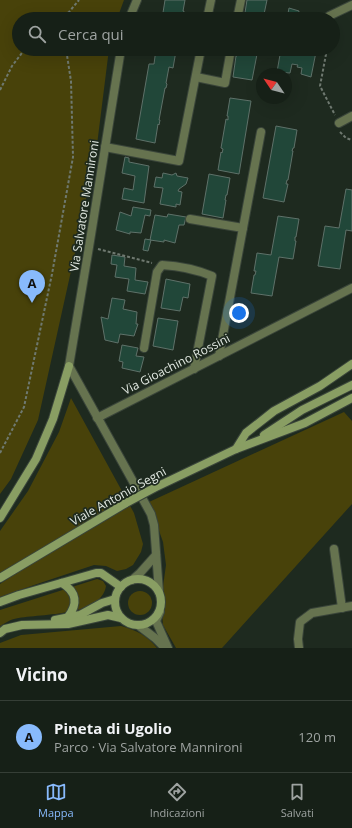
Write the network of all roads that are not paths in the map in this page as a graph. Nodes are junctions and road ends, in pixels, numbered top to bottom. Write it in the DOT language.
graph roads {
  1 [pos="137,0"];
  2 [pos="211,0"];
  3 [pos="241,0"];
  4 [pos="352,5"];
  5 [pos="132,12"];
  6 [pos="208,12"];
  7 [pos="238,12"];
  8 [pos="337,12"];
  9 [pos="120,56"];
  10 [pos="200,56"];
  11 [pos="230,56"];
  12 [pos="196,77"];
  13 [pos="352,116"];
  14 [pos="339,123"];
  15 [pos="261,132"];
  16 [pos="105,147"];
  17 [pos="190,219"];
  18 [pos="243,228"];
  19 [pos="352,288"];
  20 [pos="144,348"];
  21 [pos="220,356"];
  22 [pos="352,364"];
  23 [pos="68,366"];
  24 [pos="194,369"];
  25 [pos="352,385"];
  26 [pos="352,398"];
  27 [pos="97,418"];
  28 [pos="251,443"];
  29 [pos="236,449"];
  30 [pos="0,518"];
  31 [pos="334,549"];
  32 [pos="156,555"];
  33 [pos="0,578"];
  34 [pos="132,580"];
  35 [pos="62,583"];
  36 [pos="121,587"];
  37 [pos="159,592"];
  38 [pos="115,599"];
  39 [pos="0,602"];
  40 [pos="352,606"];
  41 [pos="342,608"];
  42 [pos="160,612"];
  43 [pos="68,617"];
  44 [pos="121,618"];
  45 [pos="36,624"];
  46 [pos="138,625"];
  47 [pos="0,633"];
  48 [pos="166,648"];
  49 [pos="299,648"];
  1 -- 5 [label="street"];
  2 -- 6 [label="street"];
  3 -- 7 [label="street"];
  4 -- 8 [label="street"];
  9 -- 16 [label="street, Via Salvatore Mannironi"];
  10 -- 12 [label="street"];
  11 -- 12 [label="street"];
  12 -- 16 [label="street"];
  13 -- 14 [label="street"];
  15 -- 18 [label="street"];
  16 -- 23 [label="street, Via Salvatore Mannironi"];
  17 -- 18 [label="street"];
  18 -- 21 [label="street"];
  19 -- 21 [label="street, Via Gioachino Rossini"];
  20 -- 24 [label="street"];
  21 -- 24 [label="street, Via Gioachino Rossini"];
  22 -- 29 [label="main road"];
  23 -- 27 [label="street"];
  23 -- 30 [label="main road"];
  24 -- 27 [label="street, Via Gioachino Rossini"];
  25 -- 28 [label="main road, Viale Antonio Segni"];
  26 -- 28 [label="main road, Viale Antonio Segni"];
  27 -- 32 [label="street"];
  28 -- 29 [label="main road, Viale Antonio Segni"];
  29 -- 33 [label="main road, Viale Antonio Segni, bridge"];
  31 -- 41 [label="street"];
  32 -- 34 [label="street"];
  32 -- 37 [label="street"];
  34 -- 36 [label="main road"];
  34 -- 37 [label="main road"];
  35 -- 36 [label="main road"];
  35 -- 39 [label="main road"];
  35 -- 43 [label="main road"];
  36 -- 38 [label="main road"];
  37 -- 42 [label="main road"];
  38 -- 43 [label="main road"];
  38 -- 44 [label="main road"];
  40 -- 41 [label="street"];
  41 -- 49 [label="street"];
  42 -- 46 [label="main road"];
  42 -- 48 [label="street"];
  43 -- 45 [label="main road"];
  44 -- 45 [label="main road"];
  44 -- 46 [label="main road"];
  45 -- 47 [label="main road"];
  46 -- 48 [label="street"];
}
